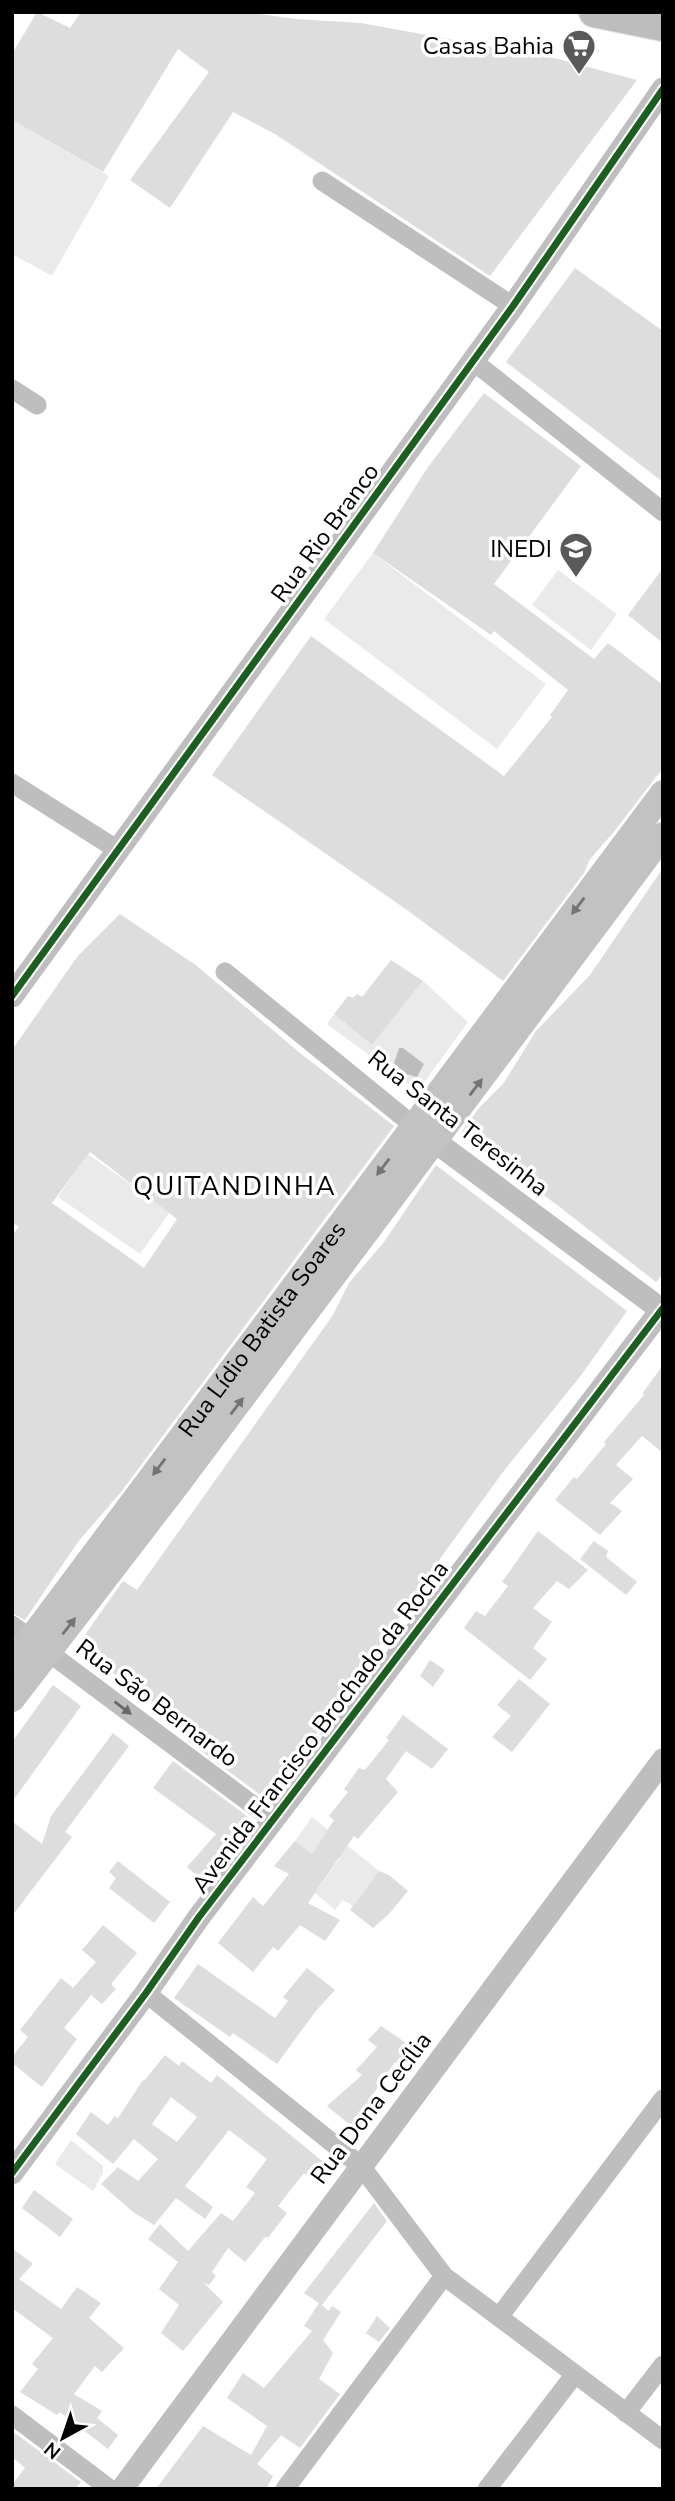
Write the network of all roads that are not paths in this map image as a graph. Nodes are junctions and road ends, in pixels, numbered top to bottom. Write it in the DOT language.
graph roads {
  1 [pos="594,12"];
  2 [pos="663,26"];
  3 [pos="663,89"];
  4 [pos="323,181"];
  5 [pos="513,306"];
  6 [pos="473,361"];
  7 [pos="12,389"];
  8 [pos="37,405"];
  9 [pos="663,512"];
  10 [pos="12,783"];
  11 [pos="663,793"];
  12 [pos="663,835"];
  13 [pos="118,850"];
  14 [pos="614,879"];
  15 [pos="225,972"];
  16 [pos="12,996"];
  17 [pos="425,1134"];
  18 [pos="662,1309"];
  19 [pos="31,1639"];
  20 [pos="12,1664"];
  21 [pos="12,1699"];
  22 [pos="663,1759"];
  23 [pos="273,1820"];
  24 [pos="146,1993"];
  25 [pos="663,2099"];
  26 [pos="361,2166"];
  27 [pos="12,2173"];
  28 [pos="444,2277"];
  29 [pos="499,2317"];
  30 [pos="663,2365"];
  31 [pos="575,2374"];
  32 [pos="626,2413"];
  33 [pos="12,2415"];
  34 [pos="663,2440"];
  35 [pos="110,2489"];
  36 [pos="122,2489"];
  37 [pos="285,2489"];
  38 [pos="487,2489"];
  1 -- 2 [label="main road"];
  3 -- 5 [label="street, Rua Rio Branco"];
  4 -- 5 [label="street"];
  5 -- 6 [label="street, Rua Rio Branco"];
  6 -- 9 [label="street"];
  6 -- 13 [label="street, Rua Rio Branco"];
  7 -- 8 [label="street"];
  10 -- 13 [label="street"];
  11 -- 14 [label="main road, Rua Lídio Batista Soares"];
  12 -- 14 [label="main road, Rua Lídio Batista Soares"];
  13 -- 16 [label="street, Rua Rio Branco"];
  14 -- 17 [label="main road, Rua Lídio Batista Soares"];
  15 -- 17 [label="street, Rua Santa Teresinha"];
  17 -- 18 [label="street, Rua Santa Teresinha"];
  17 -- 19 [label="main road, Rua Lídio Batista Soares"];
  18 -- 23 [label="street, Avenida Francisco Brochado da Rocha"];
  19 -- 20 [label="main road, Rua Lídio Batista Soares"];
  19 -- 21 [label="main road, Rua Lídio Batista Soares"];
  19 -- 23 [label="street, Rua São Bernardo, one-way"];
  22 -- 26 [label="street, Rua Dona Cecília"];
  23 -- 24 [label="street, Avenida Francisco Brochado da Rocha"];
  24 -- 26 [label="street"];
  24 -- 27 [label="street, Avenida Francisco Brochado da Rocha"];
  25 -- 29 [label="street"];
  26 -- 28 [label="street"];
  26 -- 36 [label="street, Rua Dona Cecília"];
  28 -- 29 [label="street"];
  28 -- 37 [label="street"];
  29 -- 31 [label="street"];
  30 -- 32 [label="street"];
  31 -- 32 [label="street"];
  31 -- 38 [label="street"];
  32 -- 34 [label="street"];
  33 -- 35 [label="street"];
}
